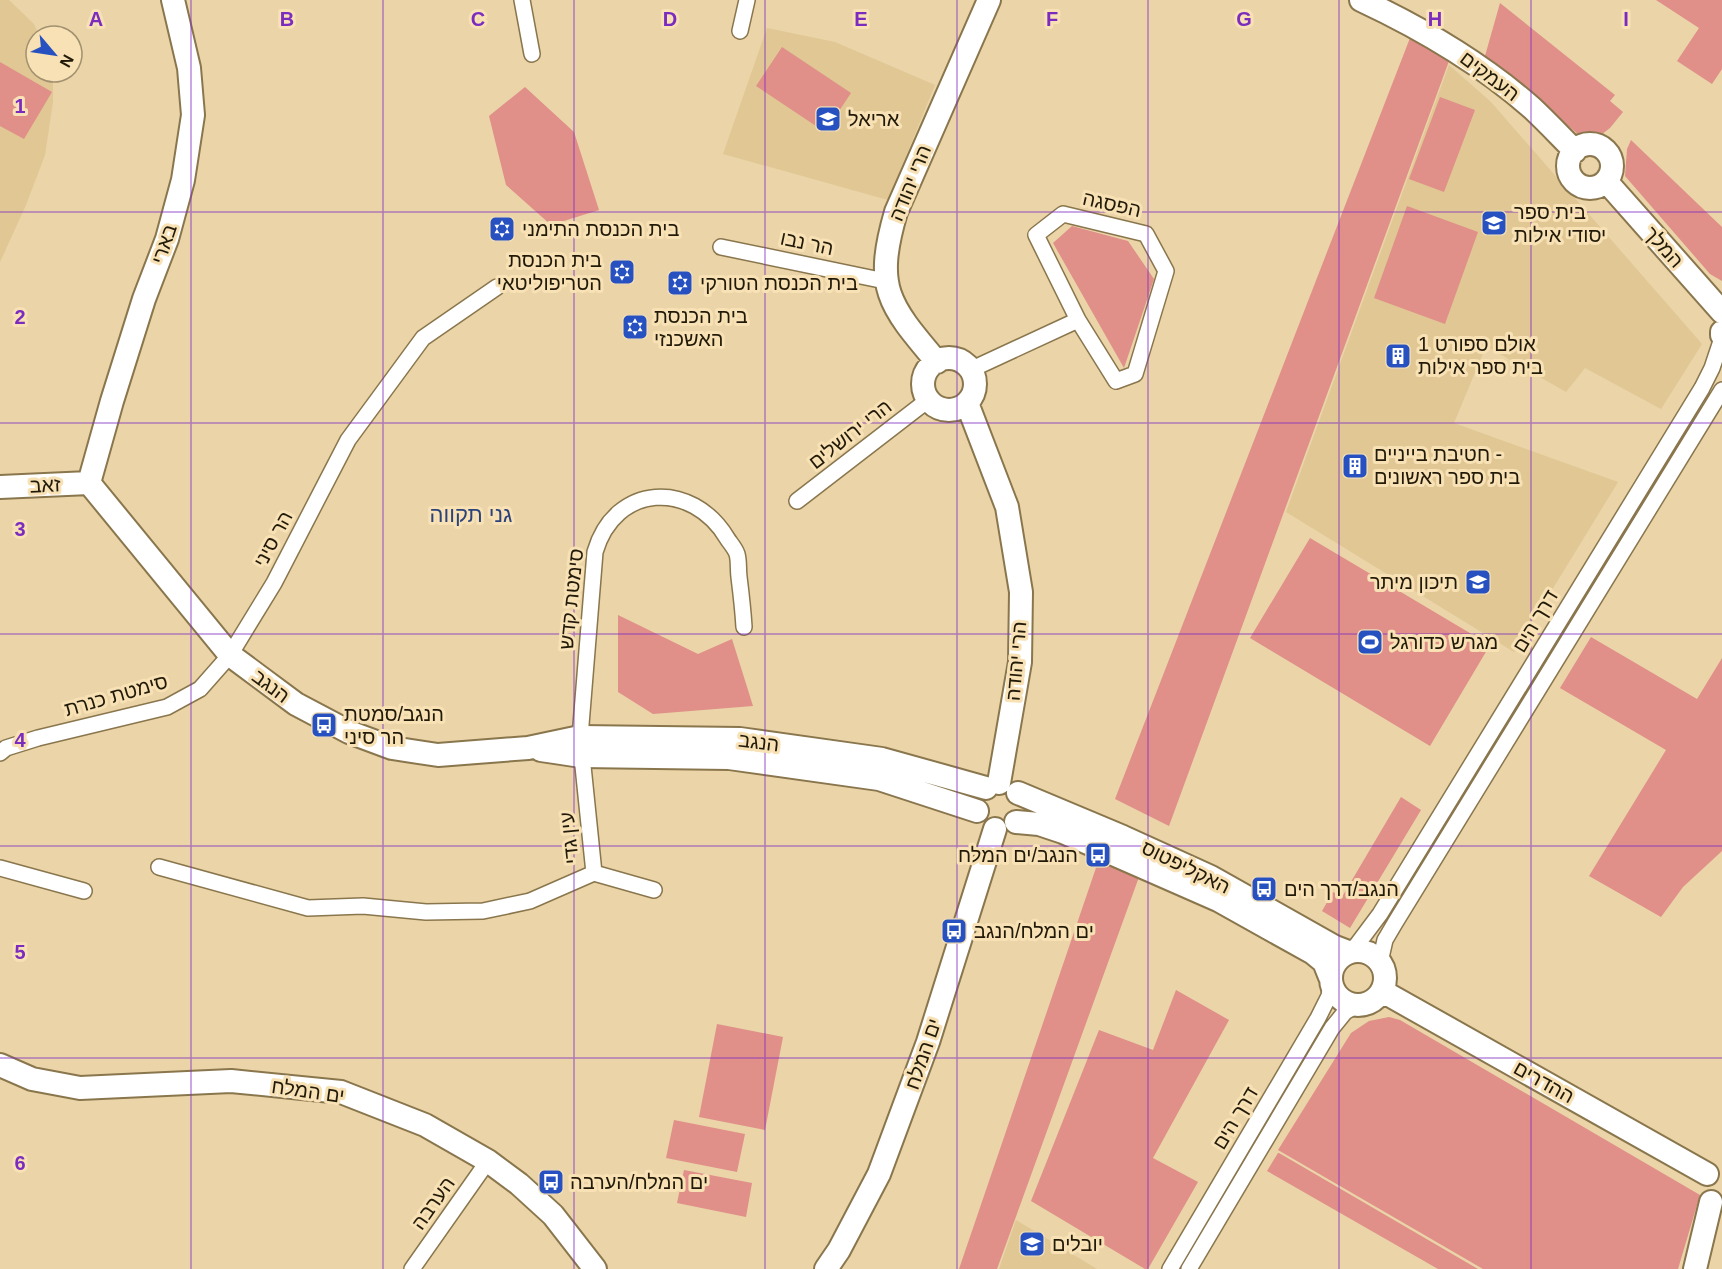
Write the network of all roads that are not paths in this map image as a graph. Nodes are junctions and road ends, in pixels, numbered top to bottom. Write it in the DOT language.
graph roads {
  1 [pos="173,0"];
  2 [pos="522,0"];
  3 [pos="747,0"];
  4 [pos="989,0"];
  5 [pos="1361,0"];
  6 [pos="741,31"];
  7 [pos="532,54"];
  8 [pos="1575,151"];
  9 [pos="1606,181"];
  10 [pos="722,247"];
  11 [pos="885,281"];
  12 [pos="496,287"];
  13 [pos="1722,312"];
  14 [pos="1078,320"];
  15 [pos="1722,335"];
  16 [pos="937,362"];
  17 [pos="970,370"];
  18 [pos="1722,390"];
  19 [pos="928,400"];
  20 [pos="967,403"];
  21 [pos="89,483"];
  22 [pos="0,487"];
  23 [pos="797,501"];
  24 [pos="744,627"];
  25 [pos="230,655"];
  26 [pos="581,746"];
  27 [pos="0,753"];
  28 [pos="1001,788"];
  29 [pos="977,811"];
  30 [pos="1016,822"];
  31 [pos="994,829"];
  32 [pos="159,867"];
  33 [pos="0,868"];
  34 [pos="594,873"];
  35 [pos="654,890"];
  36 [pos="84,891"];
  37 [pos="1350,951"];
  38 [pos="1380,962"];
  39 [pos="1331,981"];
  40 [pos="1382,991"];
  41 [pos="1357,1005"];
  42 [pos="0,1065"];
  43 [pos="488,1161"];
  44 [pos="1717,1168"];
  45 [pos="1718,1205"];
  46 [pos="412,1269"];
  47 [pos="595,1269"];
  48 [pos="826,1269"];
  49 [pos="1170,1269"];
  50 [pos="1189,1269"];
  51 [pos="1697,1269"];
  1 -- 21 [label="street, בארי"];
  2 -- 7 [label="street"];
  3 -- 6 [label="street"];
  4 -- 11 [label="street, הרי יהודה"];
  5 -- 8 [label="street, העמקים"];
  8 -- 9 [label="street"];
  8 -- 9 [label="street"];
  9 -- 13 [label="street, המלך"];
  10 -- 11 [label="street, הר נבו"];
  11 -- 16 [label="street, הרי יהודה"];
  12 -- 25 [label="street, הר סיני"];
  14 -- 14 [label="street, הפסגה"];
  14 -- 17 [label="street"];
  15 -- 37 [label="street, דרך הים"];
  16 -- 17 [label="street"];
  16 -- 19 [label="street"];
  17 -- 20 [label="street"];
  18 -- 38 [label="street, דרך הים"];
  19 -- 20 [label="street"];
  19 -- 23 [label="street, הרי ירושלים"];
  20 -- 28 [label="street, הרי יהודה"];
  21 -- 22 [label="street, זאב"];
  21 -- 25 [label="street, הנגב"];
  24 -- 26 [label="street, סימטת קדש"];
  25 -- 26 [label="street, הנגב"];
  25 -- 27 [label="street, סימטת כנרת"];
  26 -- 28 [label="street, הנגב"];
  26 -- 29 [label="street, הנגב"];
  26 -- 34 [label="street, עין גדי"];
  28 -- 29 [label="street"];
  28 -- 30 [label="street"];
  28 -- 37 [label="street, האקליפטוס"];
  29 -- 31 [label="street"];
  30 -- 31 [label="street"];
  30 -- 39 [label="street, האקליפטוס"];
  31 -- 48 [label="street, ים המלח"];
  32 -- 34 [label="street"];
  33 -- 36 [label="street"];
  34 -- 35 [label="street, עין גדי"];
  37 -- 38 [label="street"];
  37 -- 39 [label="street"];
  38 -- 40 [label="street"];
  39 -- 41 [label="street"];
  39 -- 49 [label="street, דרך הים"];
  40 -- 41 [label="street"];
  40 -- 44 [label="street, ההדרים"];
  41 -- 50 [label="street, דרך הים"];
  42 -- 43 [label="street, ים המלח"];
  43 -- 46 [label="street, הערבה"];
  43 -- 47 [label="street, ים המלח"];
  44 -- 45 [label="street"];
  45 -- 51 [label="street"];
}
